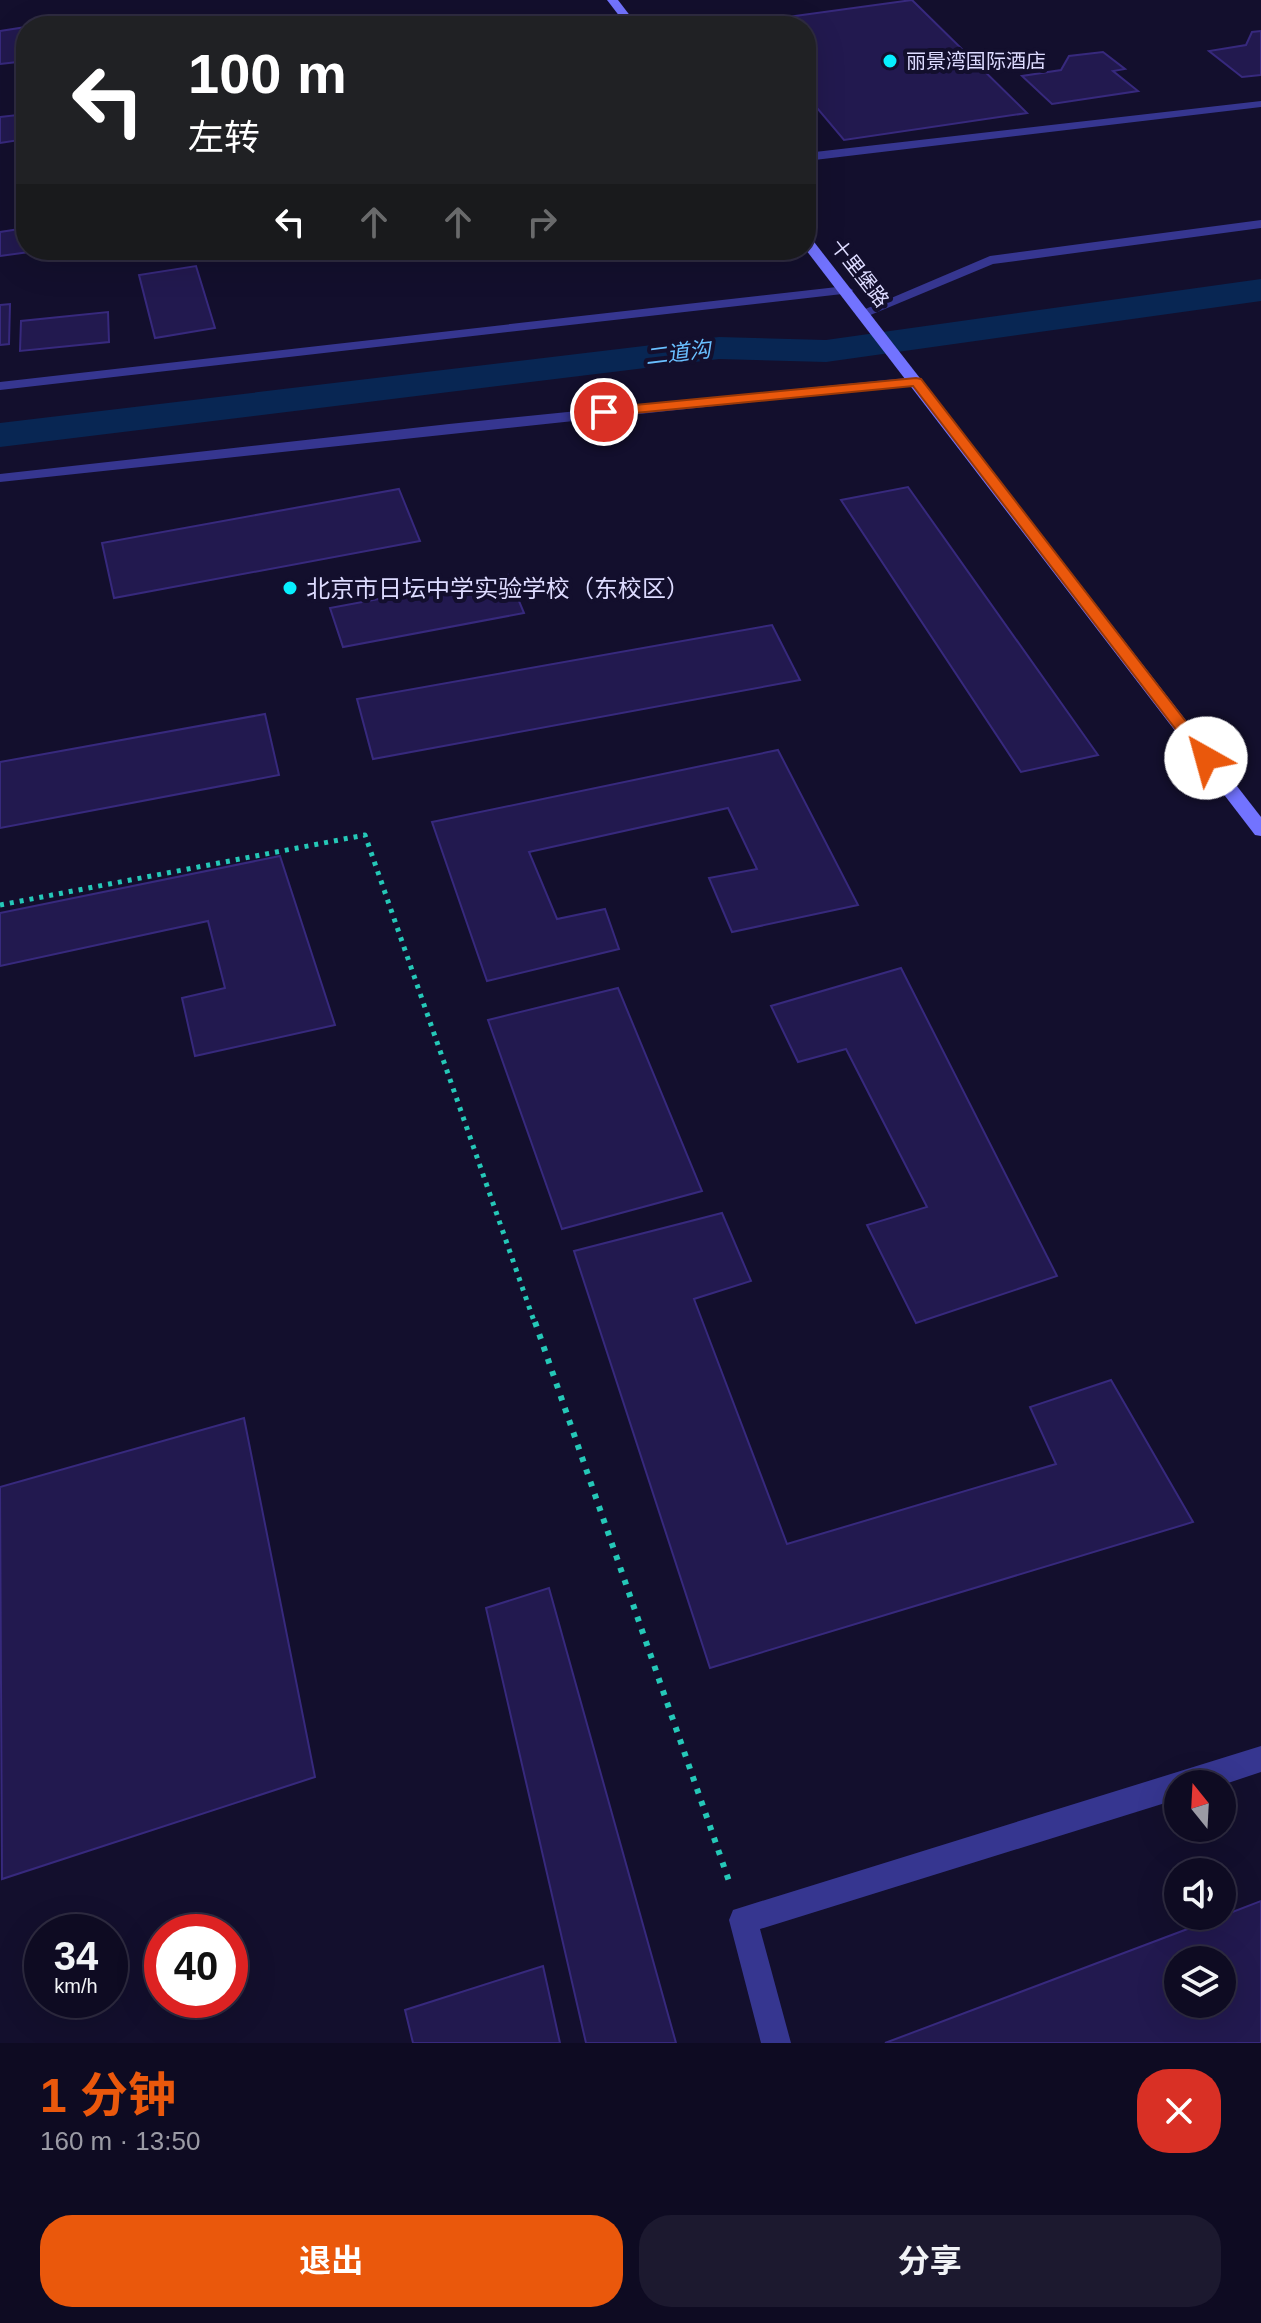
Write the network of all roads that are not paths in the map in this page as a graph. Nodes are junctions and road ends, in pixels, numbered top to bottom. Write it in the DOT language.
graph roads {
  1 [pos="612,0"];
  2 [pos="625,16"];
  3 [pos="1261,104"];
  4 [pos="816,156"];
  5 [pos="1261,224"];
  6 [pos="816,253"];
  7 [pos="846,290"];
  8 [pos="863,313"];
  9 [pos="912,375"];
  10 [pos="0,386"];
  11 [pos="0,478"];
  12 [pos="1261,830"];
  13 [pos="1261,1759"];
  14 [pos="1225,1770"];
  15 [pos="1164,1789"];
  16 [pos="776,2043"];
  1 -- 2 [label="street"];
  3 -- 4 [label="street"];
  5 -- 8 [label="street"];
  6 -- 7 [label="street, 十里堡路"];
  7 -- 8 [label="street, 十里堡路"];
  7 -- 10 [label="street"];
  8 -- 9 [label="street, 十里堡路"];
  9 -- 11 [label="street"];
  9 -- 12 [label="street"];
  13 -- 14 [label="street"];
  15 -- 16 [label="street"];
}
